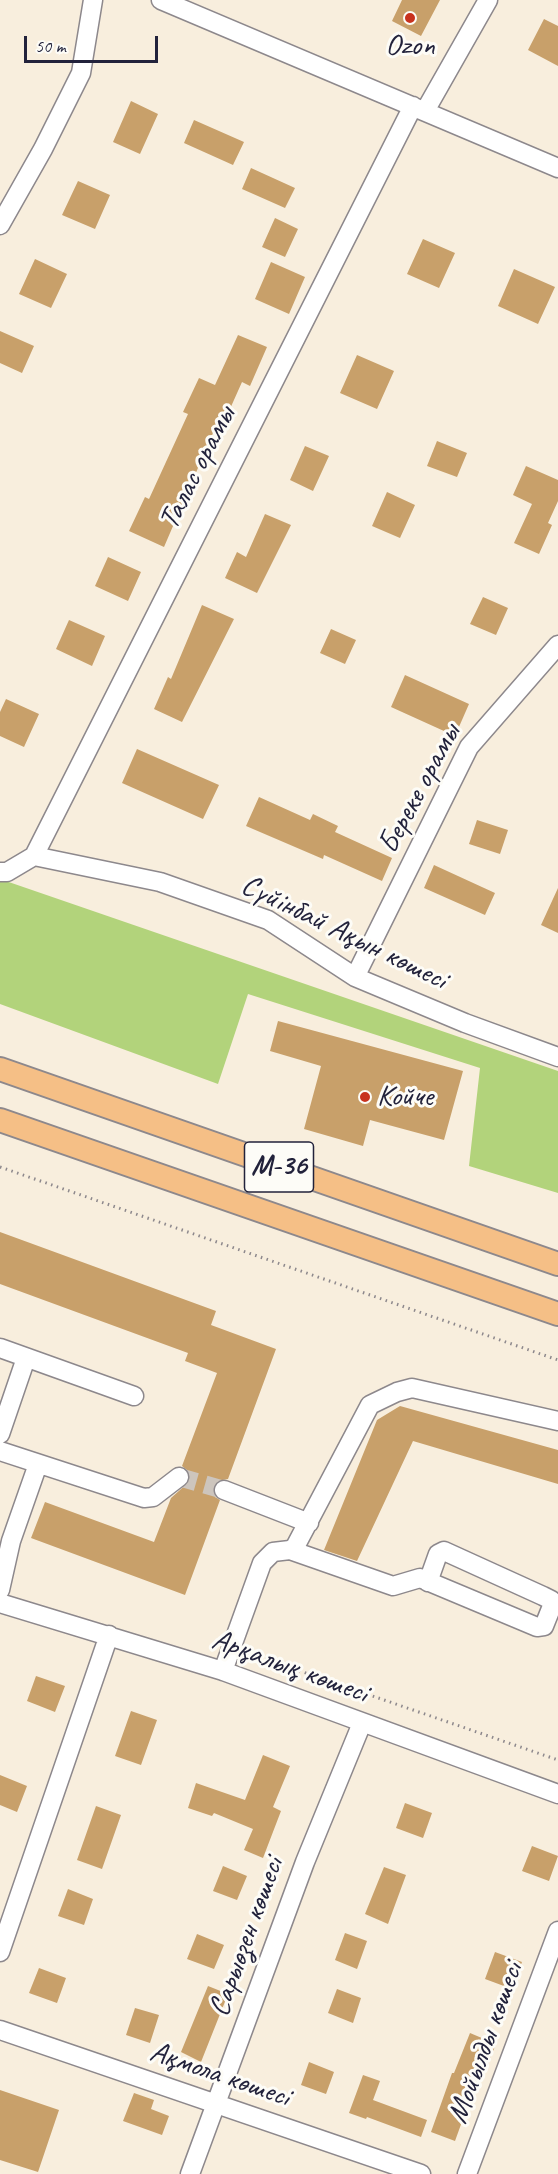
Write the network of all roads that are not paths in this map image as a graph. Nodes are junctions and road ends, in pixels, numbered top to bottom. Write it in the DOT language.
graph roads {
  1 [pos="93,0"];
  2 [pos="161,0"];
  3 [pos="488,0"];
  4 [pos="419,109"];
  5 [pos="558,168"];
  6 [pos="0,225"];
  7 [pos="558,645"];
  8 [pos="34,856"];
  9 [pos="0,872"];
  10 [pos="356,977"];
  11 [pos="558,1056"];
  12 [pos="0,1069"];
  13 [pos="0,1120"];
  14 [pos="558,1264"];
  15 [pos="558,1314"];
  16 [pos="0,1348"];
  17 [pos="26,1358"];
  18 [pos="134,1396"];
  19 [pos="558,1421"];
  20 [pos="0,1434"];
  21 [pos="0,1451"];
  22 [pos="38,1464"];
  23 [pos="178,1476"];
  24 [pos="224,1490"];
  25 [pos="309,1523"];
  26 [pos="290,1550"];
  27 [pos="428,1582"];
  28 [pos="0,1590"];
  29 [pos="0,1604"];
  30 [pos="551,1628"];
  31 [pos="109,1635"];
  32 [pos="223,1671"];
  33 [pos="362,1723"];
  34 [pos="558,1794"];
  35 [pos="558,1931"];
  36 [pos="0,1952"];
  37 [pos="0,2030"];
  38 [pos="215,2104"];
  39 [pos="190,2174"];
  40 [pos="421,2174"];
  41 [pos="467,2174"];
  1 -- 6 [label="street"];
  2 -- 4 [label="street"];
  3 -- 4 [label="street, Талас орамы"];
  4 -- 5 [label="street"];
  4 -- 8 [label="street, Талас орамы"];
  7 -- 10 [label="street, Береке орамы"];
  8 -- 9 [label="street"];
  8 -- 10 [label="street, Сүйінбай Ақын көшесі"];
  10 -- 11 [label="street, Сүйінбай Ақын көшесі"];
  12 -- 14 [label="main road, M-36"];
  13 -- 15 [label="main road, M-36"];
  16 -- 17 [label="street"];
  17 -- 18 [label="street"];
  17 -- 20 [label="street"];
  19 -- 25 [label="street"];
  21 -- 22 [label="street"];
  22 -- 23 [label="street"];
  22 -- 28 [label="street"];
  24 -- 25 [label="street"];
  25 -- 26 [label="street"];
  26 -- 27 [label="street"];
  26 -- 32 [label="street"];
  27 -- 30 [label="street"];
  27 -- 30 [label="street"];
  29 -- 31 [label="street, Арқалық көшесі"];
  31 -- 32 [label="street, Арқалық көшесі"];
  31 -- 36 [label="street"];
  32 -- 33 [label="street, Арқалық көшесі"];
  33 -- 34 [label="street, Арқалық көшесі"];
  33 -- 38 [label="street, Сарыөзен көшесі"];
  35 -- 41 [label="street, Мойылды көшесі"];
  37 -- 38 [label="street, Ақмола көшесі"];
  38 -- 39 [label="street, Сарыөзен көшесі"];
  38 -- 40 [label="street, Ақмола көшесі"];
}
